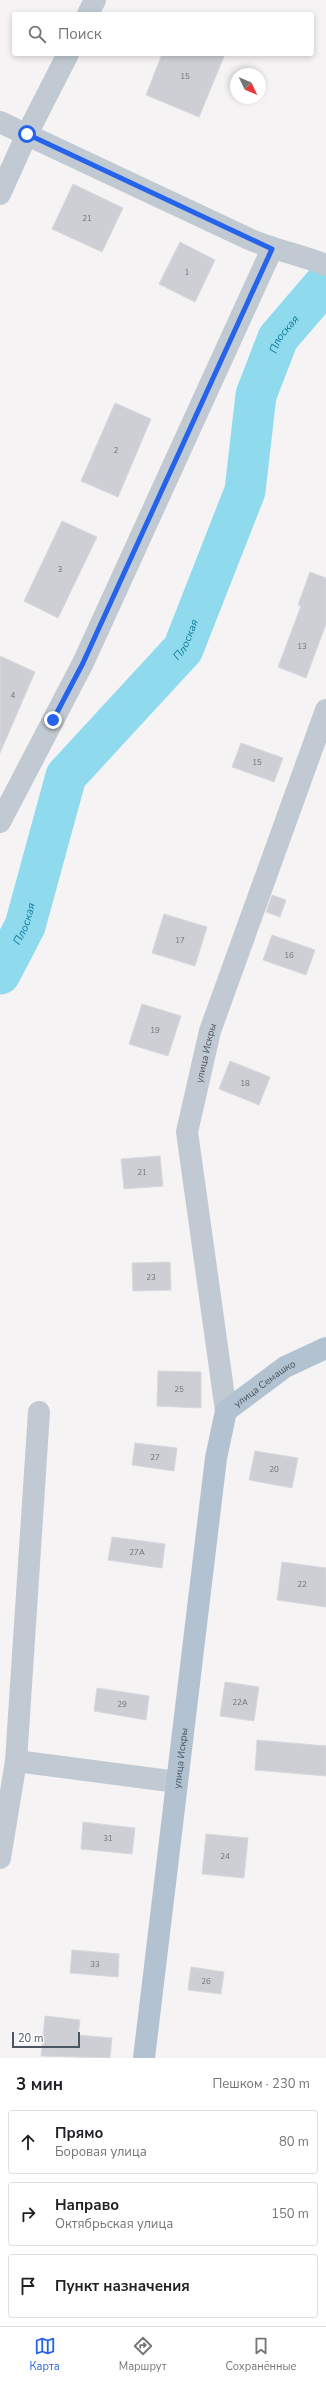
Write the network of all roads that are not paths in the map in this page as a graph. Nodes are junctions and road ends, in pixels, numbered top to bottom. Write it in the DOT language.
graph roads {
  1 [pos="95,0"];
  2 [pos="89,12"];
  3 [pos="67,56"];
  4 [pos="0,122"];
  5 [pos="27,134"];
  6 [pos="0,194"];
  7 [pos="272,249"];
  8 [pos="317,261"];
  9 [pos="325,717"];
  10 [pos="0,822"];
  11 [pos="326,1348"];
  12 [pos="226,1411"];
  13 [pos="39,1412"];
  14 [pos="216,1458"];
  15 [pos="16,1761"];
  16 [pos="177,1782"];
  17 [pos="0,1858"];
  18 [pos="144,2058"];
  1 -- 2 [label="street"];
  3 -- 5 [label="street"];
  4 -- 5 [label="street"];
  5 -- 6 [label="street"];
  5 -- 7 [label="street"];
  7 -- 8 [label="street"];
  7 -- 10 [label="street"];
  9 -- 12 [label="street, улица Искры"];
  11 -- 12 [label="main road, улица Семашко"];
  12 -- 14 [label="main road, улица Семашко"];
  13 -- 15 [label="street"];
  14 -- 16 [label="main road, улица Искры"];
  15 -- 16 [label="street"];
  15 -- 17 [label="street"];
  16 -- 18 [label="main road, улица Искры"];
}
